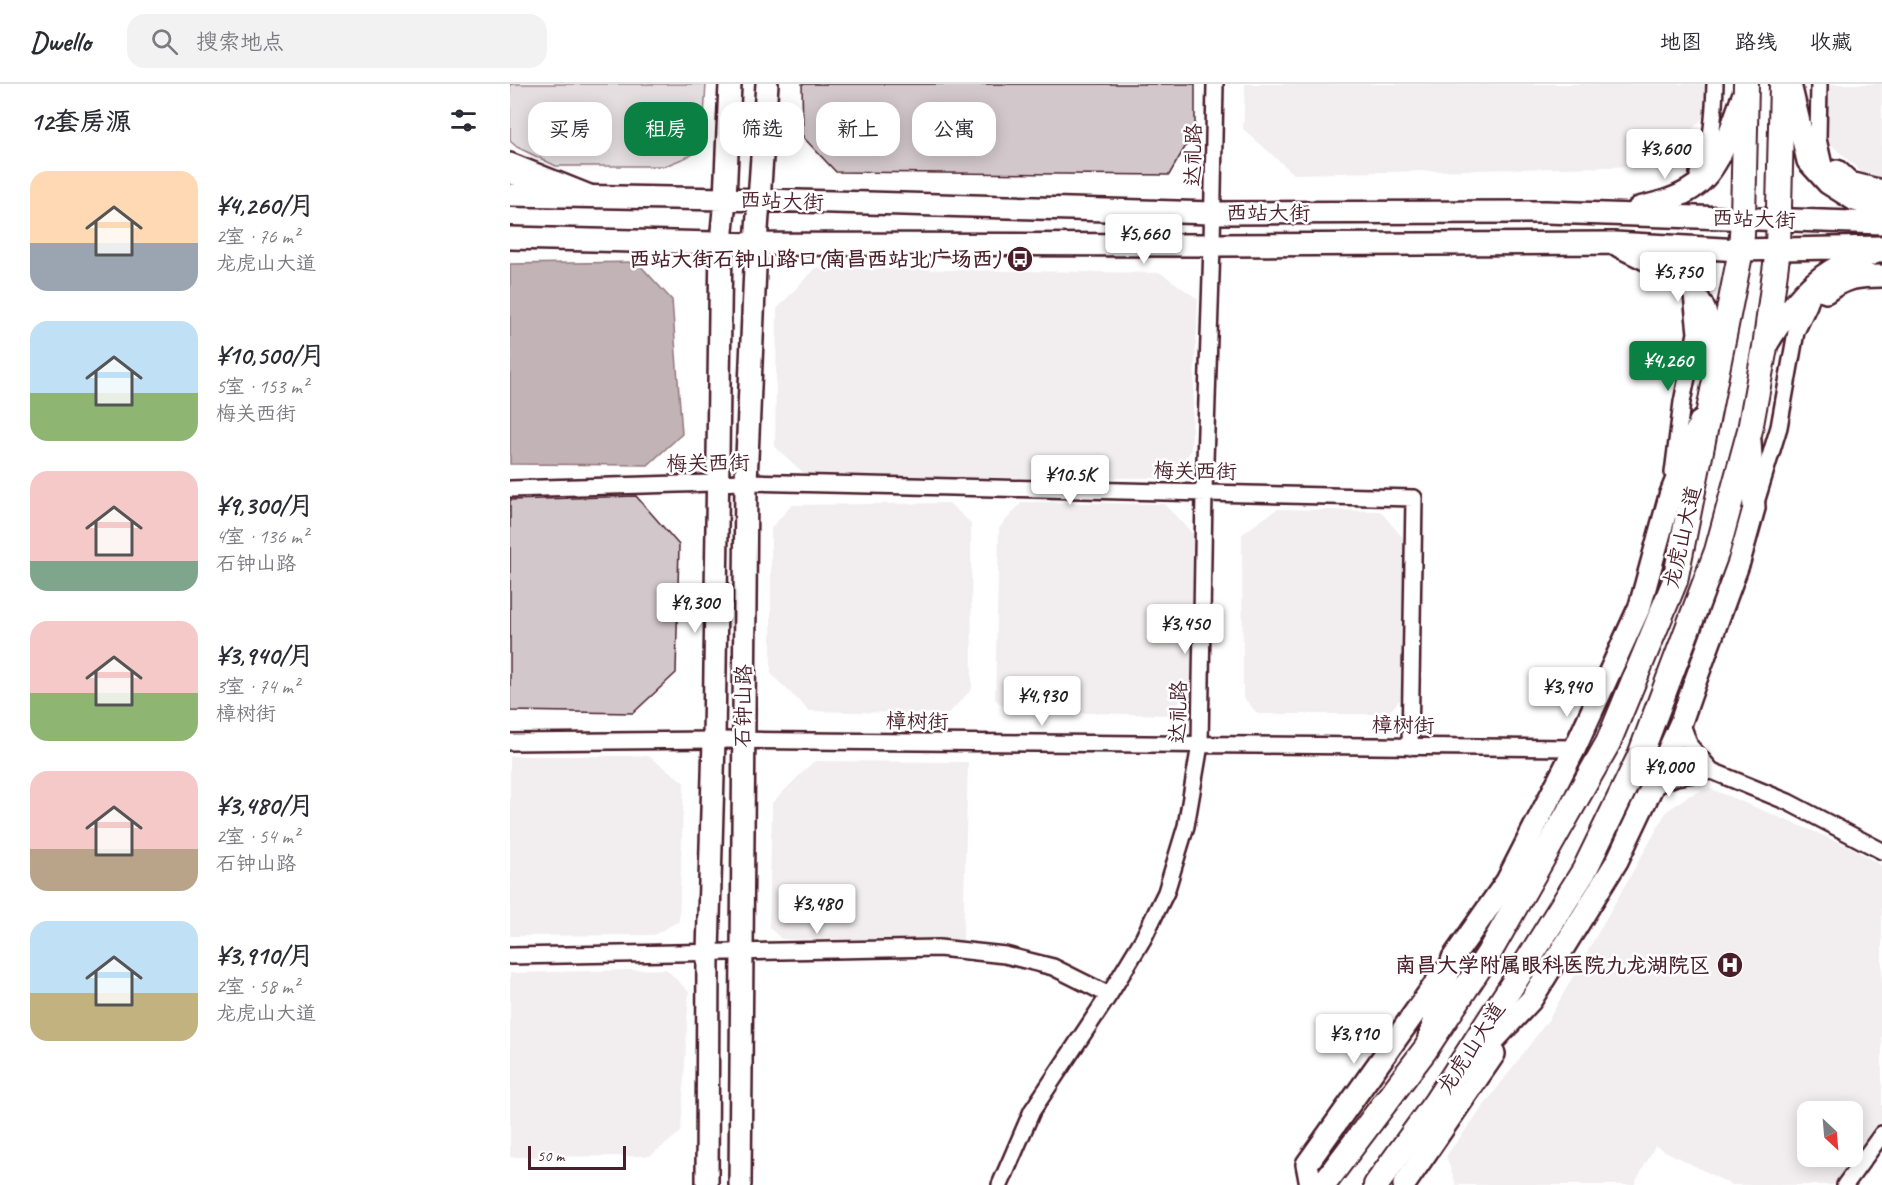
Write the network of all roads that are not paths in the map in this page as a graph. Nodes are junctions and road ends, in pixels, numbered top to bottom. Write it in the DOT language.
graph roads {
  1 [pos="730,84"];
  2 [pos="767,84"];
  3 [pos="1215,84"];
  4 [pos="1715,84"];
  5 [pos="1782,84"];
  6 [pos="1791,84"];
  7 [pos="1819,84"];
  8 [pos="1745,87"];
  9 [pos="1823,160"];
  10 [pos="510,161"];
  11 [pos="510,176"];
  12 [pos="1828,183"];
  13 [pos="1690,190"];
  14 [pos="1882,191"];
  15 [pos="510,195"];
  16 [pos="599,196"];
  17 [pos="725,199"];
  18 [pos="759,201"];
  19 [pos="1882,207"];
  20 [pos="1546,212"];
  21 [pos="1213,213"];
  22 [pos="1743,218"];
  23 [pos="1779,220"];
  24 [pos="1882,223"];
  25 [pos="510,238"];
  26 [pos="721,242"];
  27 [pos="1614,243"];
  28 [pos="756,244"];
  29 [pos="1212,245"];
  30 [pos="1779,249"];
  31 [pos="1882,249"];
  32 [pos="1740,250"];
  33 [pos="1882,276"];
  34 [pos="1816,282"];
  35 [pos="1692,289"];
  36 [pos="1809,305"];
  37 [pos="1764,347"];
  38 [pos="1715,383"];
  39 [pos="1750,430"];
  40 [pos="746,482"];
  41 [pos="716,483"];
  42 [pos="510,489"];
  43 [pos="1204,492"];
  44 [pos="1670,496"];
  45 [pos="1754,508"];
  46 [pos="1681,722"];
  47 [pos="714,740"];
  48 [pos="743,740"];
  49 [pos="510,742"];
  50 [pos="1200,745"];
  51 [pos="1410,747"];
  52 [pos="1575,748"];
  53 [pos="1712,771"];
  54 [pos="1652,787"];
  55 [pos="1882,851"];
  56 [pos="708,953"];
  57 [pos="741,954"];
  58 [pos="510,956"];
  59 [pos="1453,958"];
  60 [pos="1109,995"];
  61 [pos="1531,1000"];
  62 [pos="1425,1050"];
  63 [pos="1436,1102"];
  64 [pos="1882,1134"];
  65 [pos="707,1185"];
  66 [pos="740,1185"];
  67 [pos="1000,1185"];
  68 [pos="1311,1185"];
  69 [pos="1323,1185"];
  70 [pos="1376,1185"];
  71 [pos="1404,1185"];
  72 [pos="1845,1185"];
  1 -- 17 [label="main road, 石钟山路"];
  2 -- 18 [label="main road, 石钟山路"];
  3 -- 21 [label="street, 达礼路"];
  4 -- 13 [label="street"];
  5 -- 23 [label="main road, 龙虎山大道"];
  6 -- 12 [label="main road"];
  7 -- 9 [label="street"];
  8 -- 13 [label="main road"];
  8 -- 22 [label="main road, 龙虎山大道"];
  9 -- 12 [label="street"];
  9 -- 14 [label="main road"];
  10 -- 16 [label="street"];
  11 -- 16 [label="street"];
  12 -- 19 [label="main road"];
  13 -- 20 [label="main road"];
  15 -- 16 [label="main road, 西站大街"];
  16 -- 17 [label="main road, 西站大街"];
  17 -- 18 [label="main road, 西站大街"];
  17 -- 26 [label="main road, 石钟山路"];
  18 -- 21 [label="main road, 西站大街"];
  18 -- 28 [label="main road, 石钟山路"];
  20 -- 21 [label="main road, 西站大街"];
  20 -- 22 [label="main road, 西站大街"];
  21 -- 29 [label="street, 达礼路"];
  22 -- 23 [label="main road, 西站大街"];
  22 -- 32 [label="main road, 龙虎山大道"];
  23 -- 24 [label="main road, 西站大街"];
  23 -- 30 [label="main road, 龙虎山大道"];
  25 -- 26 [label="main road, 西站大街"];
  26 -- 28 [label="main road, 西站大街"];
  26 -- 41 [label="main road, 石钟山路"];
  27 -- 29 [label="main road, 西站大街"];
  27 -- 32 [label="main road, 西站大街"];
  27 -- 35 [label="main road"];
  28 -- 29 [label="main road, 西站大街"];
  28 -- 40 [label="main road, 石钟山路"];
  29 -- 43 [label="street, 达礼路"];
  30 -- 31 [label="main road, 西站大街"];
  30 -- 32 [label="main road, 西站大街"];
  30 -- 37 [label="main road, 龙虎山大道"];
  31 -- 34 [label="main road"];
  32 -- 38 [label="main road, 龙虎山大道"];
  33 -- 36 [label="main road"];
  34 -- 36 [label="street"];
  34 -- 37 [label="main road"];
  35 -- 38 [label="main road"];
  35 -- 44 [label="street"];
  36 -- 45 [label="street"];
  37 -- 39 [label="main road, 龙虎山大道"];
  38 -- 44 [label="main road"];
  38 -- 62 [label="main road, 龙虎山大道"];
  39 -- 45 [label="main road"];
  39 -- 63 [label="main road, 龙虎山大道"];
  40 -- 41 [label="street, 梅关西街"];
  40 -- 43 [label="street, 梅关西街"];
  40 -- 48 [label="main road, 石钟山路"];
  41 -- 42 [label="street, 梅关西街"];
  41 -- 47 [label="main road, 石钟山路"];
  43 -- 50 [label="street, 达礼路"];
  43 -- 51 [label="street, 梅关西街"];
  44 -- 52 [label="main road"];
  45 -- 46 [label="main road"];
  46 -- 53 [label="street"];
  46 -- 54 [label="main road"];
  47 -- 48 [label="street, 樟树街"];
  47 -- 49 [label="street, 樟树街"];
  47 -- 56 [label="main road, 石钟山路"];
  48 -- 50 [label="street, 樟树街"];
  48 -- 57 [label="main road, 石钟山路"];
  50 -- 51 [label="street, 樟树街"];
  50 -- 60 [label="street, 达礼路"];
  51 -- 52 [label="street, 樟树街"];
  52 -- 59 [label="main road"];
  53 -- 54 [label="street"];
  53 -- 55 [label="street"];
  54 -- 61 [label="main road"];
  56 -- 57 [label="street"];
  56 -- 58 [label="street"];
  56 -- 65 [label="main road, 石钟山路"];
  57 -- 60 [label="street"];
  57 -- 66 [label="main road, 石钟山路"];
  59 -- 62 [label="main road"];
  59 -- 68 [label="main road"];
  60 -- 67 [label="street, 达礼路"];
  61 -- 63 [label="main road"];
  61 -- 71 [label="main road"];
  62 -- 69 [label="main road, 龙虎山大道"];
  63 -- 70 [label="main road, 龙虎山大道"];
  64 -- 72 [label="street"];
}
